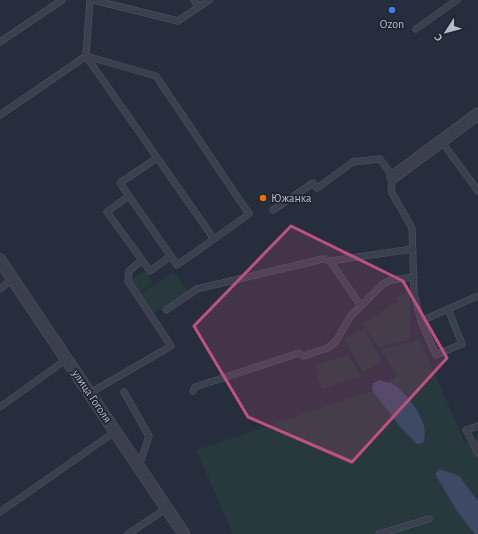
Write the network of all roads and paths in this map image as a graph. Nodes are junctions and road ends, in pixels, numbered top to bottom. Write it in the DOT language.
graph roads {
  1 [pos="62,0"];
  2 [pos="90,0"];
  3 [pos="94,0"];
  4 [pos="194,0"];
  5 [pos="209,0"];
  6 [pos="457,0"];
  7 [pos="198,7"];
  8 [pos="416,29"];
  9 [pos="0,42"];
  10 [pos="86,56"];
  11 [pos="478,114"];
  12 [pos="0,115"];
  13 [pos="442,142"];
  14 [pos="157,158"];
  15 [pos="393,177"];
  16 [pos="478,191"];
  17 [pos="129,196"];
  18 [pos="273,210"];
  19 [pos="214,239"];
  20 [pos="413,249"];
  21 [pos="171,256"];
  22 [pos="0,260"];
  23 [pos="142,260"];
  24 [pos="330,262"];
  25 [pos="414,277"];
  26 [pos="13,279"];
  27 [pos="0,289"];
  28 [pos="478,296"];
  29 [pos="360,306"];
  30 [pos="448,309"];
  31 [pos="166,310"];
  32 [pos="421,321"];
  33 [pos="67,359"];
  34 [pos="193,391"];
  35 [pos="124,392"];
  36 [pos="90,394"];
  37 [pos="0,407"];
  38 [pos="478,426"];
  39 [pos="116,431"];
  40 [pos="478,453"];
  41 [pos="139,466"];
  42 [pos="167,508"];
  43 [pos="0,512"];
  44 [pos="429,520"];
  45 [pos="128,534"];
  46 [pos="184,534"];
  47 [pos="379,534"];
  1 -- 9 [label="lane"];
  2 -- 10 [label="lane"];
  3 -- 7 [label="lane"];
  4 -- 7 [label="lane"];
  5 -- 7 [label="lane"];
  6 -- 8 [label="lane"];
  10 -- 12 [label="lane"];
  10 -- 14 [label="lane"];
  10 -- 19 [label="lane"];
  11 -- 13 [label="street"];
  13 -- 15 [label="street"];
  13 -- 16 [label="lane"];
  14 -- 17 [label="lane"];
  14 -- 19 [label="lane"];
  15 -- 18 [label="lane"];
  15 -- 20 [label="lane"];
  17 -- 21 [label="lane"];
  17 -- 23 [label="lane"];
  19 -- 21 [label="lane"];
  20 -- 24 [label="lane"];
  20 -- 25 [label="lane"];
  21 -- 23 [label="lane"];
  22 -- 26 [label="street, улица Гоголя"];
  23 -- 36 [label="lane"];
  24 -- 29 [label="lane"];
  24 -- 31 [label="lane"];
  25 -- 29 [label="lane"];
  25 -- 32 [label="lane"];
  26 -- 27 [label="lane"];
  26 -- 33 [label="street, улица Гоголя"];
  28 -- 30 [label="lane"];
  29 -- 34 [label="lane"];
  30 -- 32 [label="lane"];
  30 -- 32 [label="lane"];
  33 -- 36 [label="street, улица Гоголя"];
  33 -- 37 [label="lane"];
  35 -- 41 [label="lane"];
  36 -- 39 [label="street, улица Гоголя"];
  38 -- 40 [label="lane"];
  39 -- 41 [label="street, улица Гоголя"];
  39 -- 43 [label="lane"];
  41 -- 42 [label="street, улица Гоголя"];
  42 -- 45 [label="lane"];
  42 -- 46 [label="street, улица Гоголя"];
  44 -- 47 [label="lane"];
}
